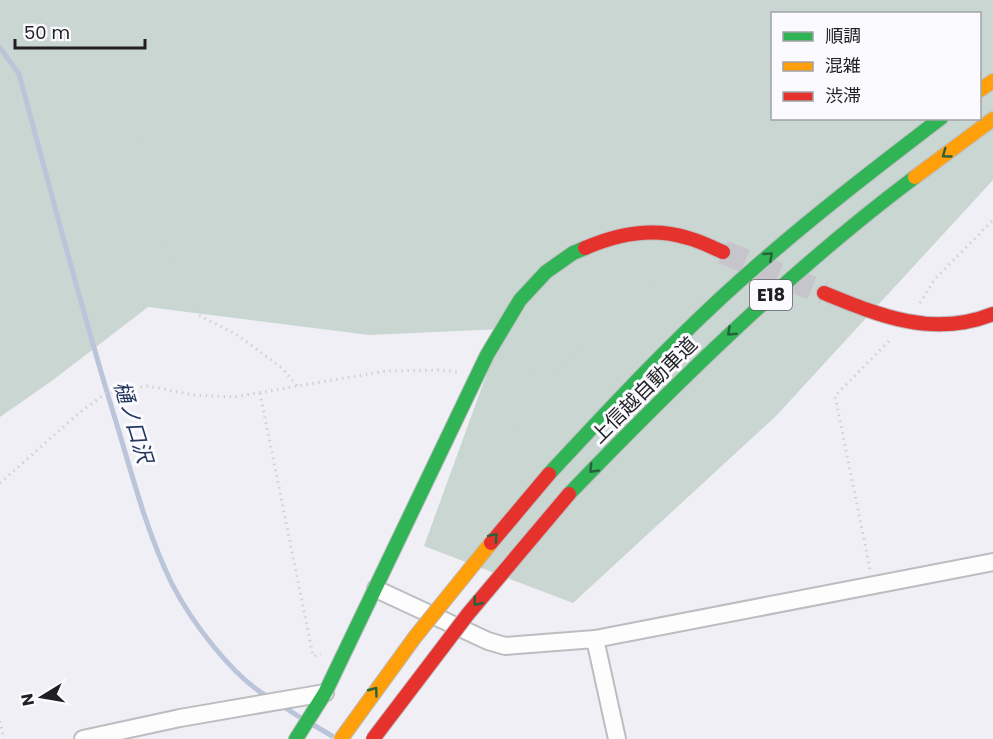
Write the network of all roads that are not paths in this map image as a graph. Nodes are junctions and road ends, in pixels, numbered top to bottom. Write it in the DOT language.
graph roads {
  1 [pos="993,119"];
  2 [pos="938,120"];
  3 [pos="723,252"];
  4 [pos="824,294"];
  5 [pos="993,314"];
  6 [pos="993,562"];
  7 [pos="375,589"];
  8 [pos="595,639"];
  9 [pos="325,693"];
  10 [pos="83,739"];
  11 [pos="296,739"];
  12 [pos="341,739"];
  13 [pos="373,739"];
  14 [pos="616,739"];
  1 -- 13 [label="main road, 上信越自動車道 / E18, one-way, bridge"];
  12 -- 2 [label="main road, 上信越自動車道 / E18, one-way, bridge"];
  3 -- 7 [label="main road"];
  4 -- 5 [label="main road"];
  6 -- 8 [label="street"];
  7 -- 8 [label="street"];
  7 -- 9 [label="main road"];
  8 -- 14 [label="street"];
  9 -- 10 [label="street"];
  9 -- 11 [label="main road"];
}
